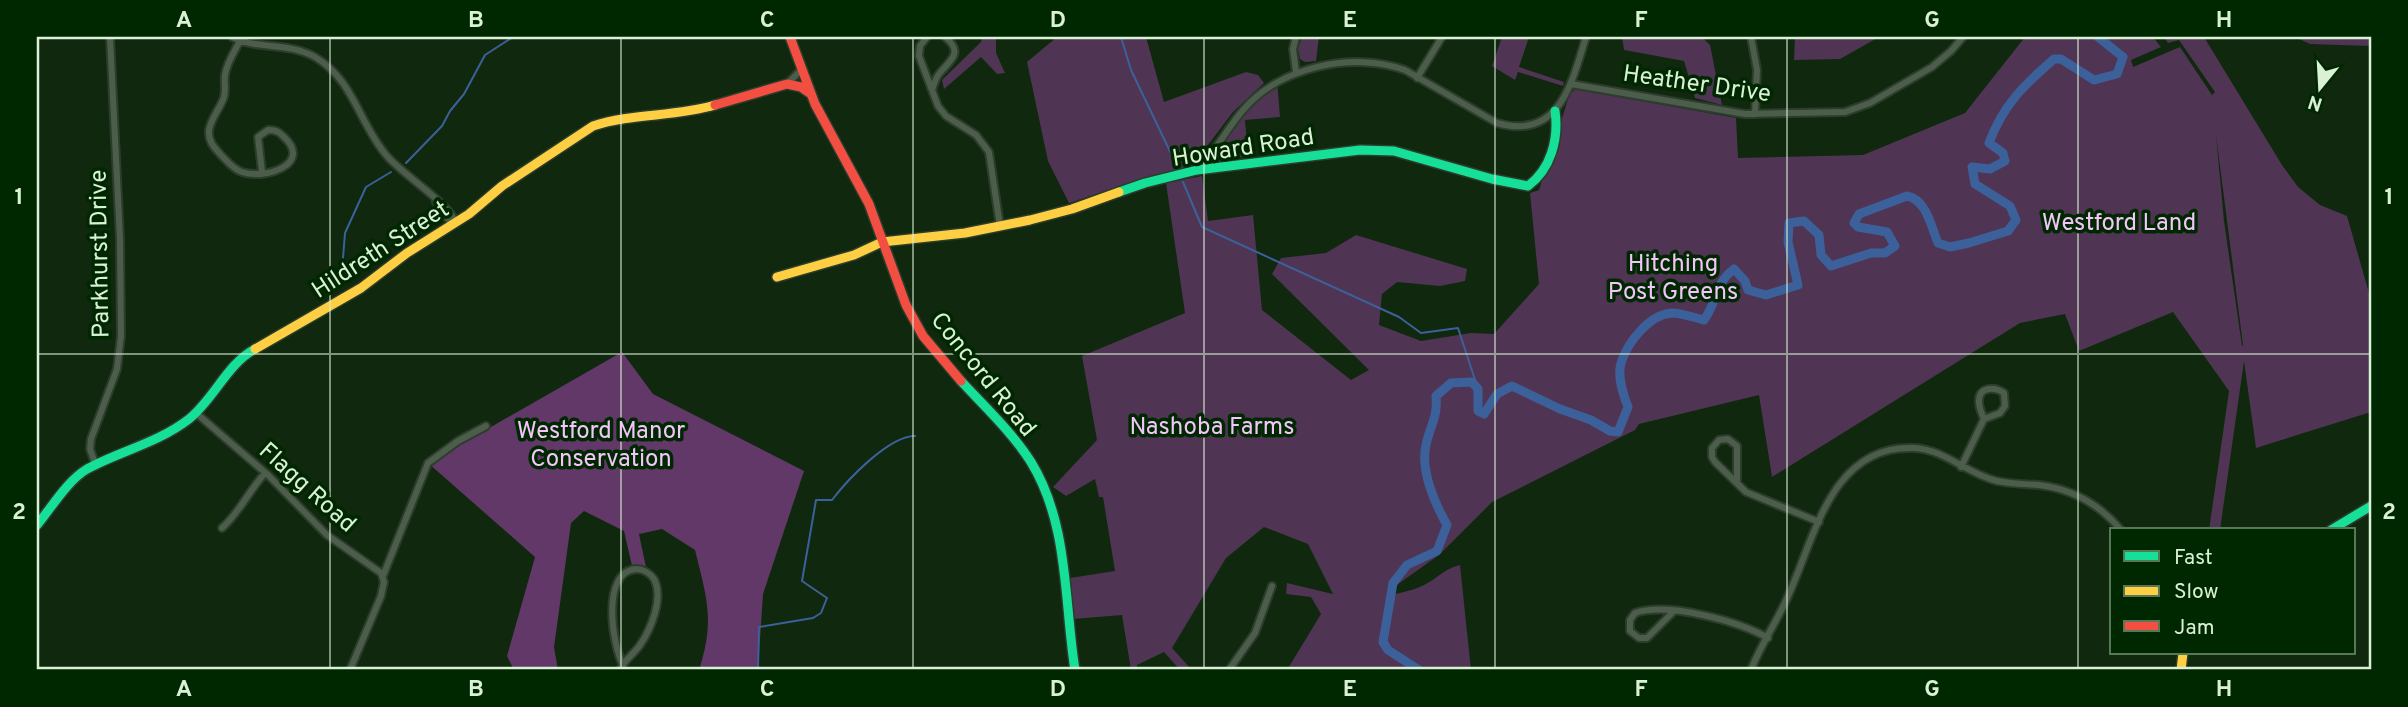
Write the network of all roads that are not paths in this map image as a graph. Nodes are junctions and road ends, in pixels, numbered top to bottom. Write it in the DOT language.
graph roads {
  1 [pos="110,37"];
  2 [pos="232,37"];
  3 [pos="285,37"];
  4 [pos="790,37"];
  5 [pos="927,37"];
  6 [pos="946,37"];
  7 [pos="1296,37"];
  8 [pos="1442,37"];
  9 [pos="1586,37"];
  10 [pos="1751,37"];
  11 [pos="1963,37"];
  12 [pos="240,41"];
  13 [pos="283,46"];
  14 [pos="801,70"];
  15 [pos="1296,72"];
  16 [pos="1417,78"];
  17 [pos="1571,84"];
  18 [pos="787,85"];
  19 [pos="932,90"];
  20 [pos="811,94"];
  21 [pos="1555,111"];
  22 [pos="1755,114"];
  23 [pos="1197,170"];
  24 [pos="262,172"];
  25 [pos="456,223"];
  26 [pos="1000,226"];
  27 [pos="882,242"];
  28 [pos="776,277"];
  29 [pos="196,413"];
  30 [pos="1984,419"];
  31 [pos="486,426"];
  32 [pos="96,466"];
  33 [pos="1961,467"];
  34 [pos="265,473"];
  35 [pos="1737,482"];
  36 [pos="2371,506"];
  37 [pos="1819,522"];
  38 [pos="37,525"];
  39 [pos="222,528"];
  40 [pos="2119,528"];
  41 [pos="2334,528"];
  42 [pos="383,576"];
  43 [pos="1272,586"];
  44 [pos="1674,611"];
  45 [pos="1768,638"];
  46 [pos="622,667"];
  47 [pos="350,670"];
  48 [pos="1075,670"];
  49 [pos="1229,670"];
  50 [pos="1751,670"];
  1 -- 32 [label="street, Parkhurst Drive"];
  2 -- 12 [label="street"];
  3 -- 13 [label="street"];
  4 -- 14 [label="street, Concord Road"];
  5 -- 19 [label="street"];
  6 -- 19 [label="street"];
  7 -- 15 [label="street"];
  8 -- 16 [label="street"];
  9 -- 17 [label="street"];
  10 -- 22 [label="street"];
  11 -- 22 [label="street, Heather Drive"];
  12 -- 13 [label="street"];
  12 -- 24 [label="street"];
  13 -- 25 [label="street"];
  14 -- 18 [label="street"];
  14 -- 20 [label="street, Concord Road"];
  15 -- 16 [label="street"];
  15 -- 23 [label="street"];
  16 -- 21 [label="street"];
  17 -- 21 [label="street"];
  17 -- 22 [label="street, Heather Drive"];
  18 -- 20 [label="street"];
  18 -- 25 [label="street, Hildreth Street"];
  19 -- 26 [label="street"];
  20 -- 27 [label="street, Concord Road"];
  21 -- 23 [label="street, Howard Road"];
  23 -- 26 [label="street, Howard Road"];
  24 -- 24 [label="street"];
  25 -- 29 [label="street, Hildreth Street"];
  26 -- 27 [label="street, Howard Road"];
  27 -- 28 [label="street, Howard Road"];
  27 -- 48 [label="street, Concord Road"];
  29 -- 32 [label="street, Hildreth Street"];
  29 -- 34 [label="street, Flagg Road"];
  30 -- 30 [label="street"];
  30 -- 33 [label="street"];
  31 -- 42 [label="street"];
  32 -- 38 [label="street, Hildreth Street"];
  33 -- 37 [label="street"];
  33 -- 40 [label="street"];
  34 -- 39 [label="street"];
  34 -- 42 [label="street, Flagg Road"];
  35 -- 35 [label="street"];
  35 -- 37 [label="street"];
  36 -- 41 [label="street"];
  37 -- 45 [label="street"];
  42 -- 47 [label="street"];
  43 -- 49 [label="street"];
  44 -- 44 [label="street"];
  44 -- 45 [label="street"];
  45 -- 50 [label="street"];
  46 -- 46 [label="street"];
}
